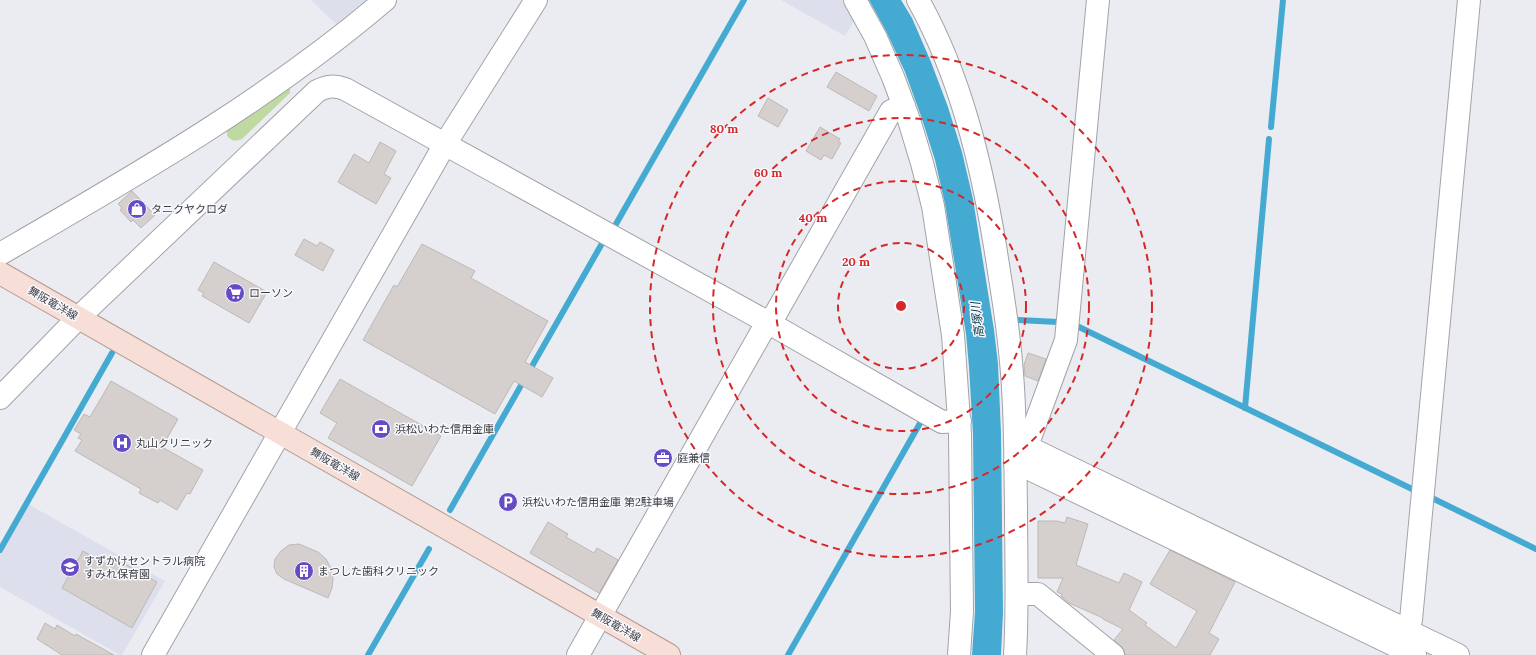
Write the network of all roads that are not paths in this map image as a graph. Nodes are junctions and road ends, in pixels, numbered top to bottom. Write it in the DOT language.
graph roads {
  1 [pos="385,0"];
  2 [pos="536,0"];
  3 [pos="855,0"];
  4 [pos="918,0"];
  5 [pos="1098,0"];
  6 [pos="1469,0"];
  7 [pos="904,106"];
  8 [pos="445,144"];
  9 [pos="0,254"];
  10 [pos="0,273"];
  11 [pos="78,318"];
  12 [pos="769,323"];
  13 [pos="0,398"];
  14 [pos="960,421"];
  15 [pos="280,433"];
  16 [pos="1019,450"];
  17 [pos="1017,594"];
  18 [pos="600,616"];
  19 [pos="1413,646"];
  20 [pos="153,655"];
  21 [pos="578,655"];
  22 [pos="669,655"];
  23 [pos="959,655"];
  24 [pos="1015,655"];
  25 [pos="1113,655"];
  26 [pos="1458,655"];
  1 -- 9 [label="street"];
  2 -- 8 [label="street"];
  3 -- 7 [label="street"];
  4 -- 16 [label="street"];
  5 -- 16 [label="street"];
  6 -- 19 [label="street"];
  7 -- 12 [label="street"];
  7 -- 14 [label="street"];
  8 -- 11 [label="street"];
  8 -- 12 [label="street"];
  8 -- 15 [label="street"];
  10 -- 11 [label="main road, 舞阪竜洋線"];
  11 -- 13 [label="street"];
  11 -- 15 [label="main road, 舞阪竜洋線"];
  12 -- 14 [label="street"];
  12 -- 18 [label="street"];
  14 -- 23 [label="street"];
  15 -- 18 [label="main road, 舞阪竜洋線"];
  15 -- 20 [label="street"];
  16 -- 17 [label="street"];
  16 -- 19 [label="street"];
  17 -- 24 [label="street"];
  17 -- 25 [label="street"];
  18 -- 21 [label="street"];
  18 -- 22 [label="main road, 舞阪竜洋線"];
  19 -- 26 [label="street"];
}
